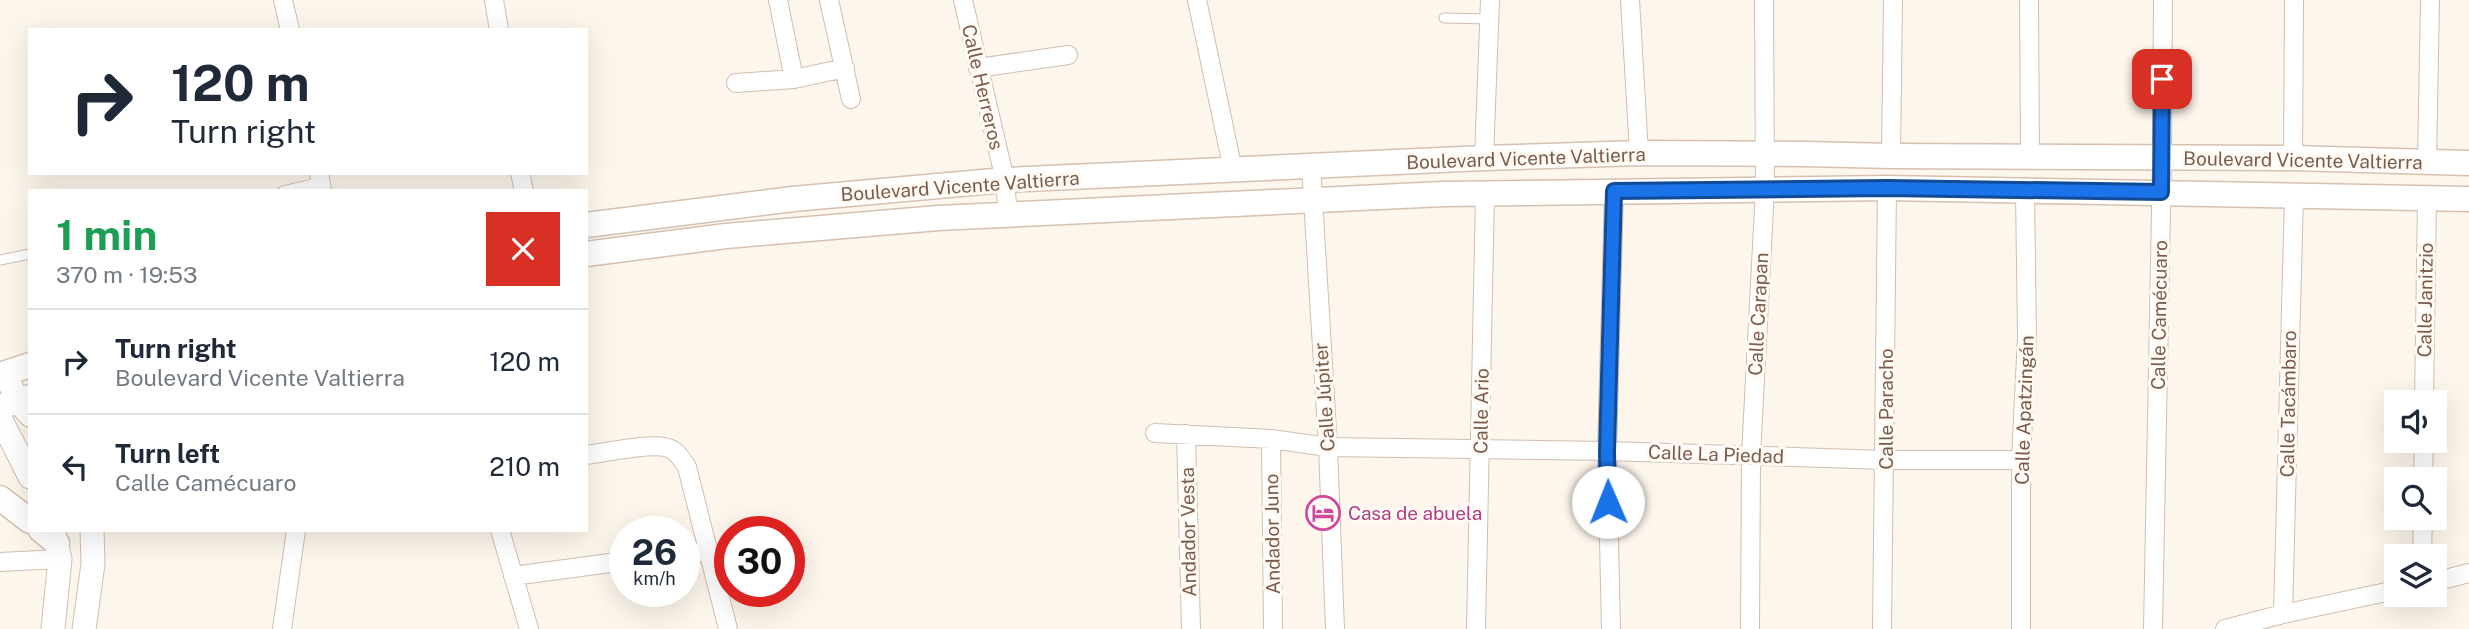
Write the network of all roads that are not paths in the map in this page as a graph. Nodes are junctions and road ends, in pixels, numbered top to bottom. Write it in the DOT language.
graph roads {
  1 [pos="283,0"];
  2 [pos="495,0"];
  3 [pos="778,0"];
  4 [pos="829,0"];
  5 [pos="963,0"];
  6 [pos="1197,0"];
  7 [pos="1490,0"];
  8 [pos="1630,0"];
  9 [pos="1764,0"];
  10 [pos="1893,0"];
  11 [pos="2029,0"];
  12 [pos="2162,0"];
  13 [pos="2294,0"];
  14 [pos="2430,0"];
  15 [pos="1444,18"];
  16 [pos="1490,19"];
  17 [pos="290,28"];
  18 [pos="499,28"];
  19 [pos="1068,55"];
  20 [pos="845,68"];
  21 [pos="978,68"];
  22 [pos="794,79"];
  23 [pos="736,83"];
  24 [pos="851,99"];
  25 [pos="1639,153"];
  26 [pos="1765,154"];
  27 [pos="1891,156"];
  28 [pos="2030,157"];
  29 [pos="2162,157"];
  30 [pos="1484,158"];
  31 [pos="2294,159"];
  32 [pos="2427,162"];
  33 [pos="2469,163"];
  34 [pos="1311,165"];
  35 [pos="1233,170"];
  36 [pos="1005,180"];
  37 [pos="321,182"];
  38 [pos="1887,188"];
  39 [pos="291,189"];
  40 [pos="1765,189"];
  41 [pos="1614,191"];
  42 [pos="2025,192"];
  43 [pos="2161,192"];
  44 [pos="1485,194"];
  45 [pos="2294,195"];
  46 [pos="2427,198"];
  47 [pos="2469,199"];
  48 [pos="1311,201"];
  49 [pos="1008,216"];
  50 [pos="588,225"];
  51 [pos="28,254"];
  52 [pos="588,254"];
  53 [pos="0,260"];
  54 [pos="28,366"];
  55 [pos="2,374"];
  56 [pos="2424,390"];
  57 [pos="15,408"];
  58 [pos="1155,433"];
  59 [pos="1186,434"];
  60 [pos="1271,439"];
  61 [pos="1328,447"];
  62 [pos="1480,450"];
  63 [pos="1607,452"];
  64 [pos="1751,455"];
  65 [pos="588,456"];
  66 [pos="1886,460"];
  67 [pos="2021,460"];
  68 [pos="28,468"];
  69 [pos="0,498"];
  70 [pos="28,519"];
  71 [pos="92,532"];
  72 [pos="296,532"];
  73 [pos="501,532"];
  74 [pos="53,541"];
  75 [pos="708,551"];
  76 [pos="700,552"];
  77 [pos="0,562"];
  78 [pos="609,563"];
  79 [pos="2469,573"];
  80 [pos="513,576"];
  81 [pos="2447,579"];
  82 [pos="2384,593"];
  83 [pos="2283,614"];
  84 [pos="53,629"];
  85 [pos="84,629"];
  86 [pos="282,629"];
  87 [pos="529,629"];
  88 [pos="728,629"];
  89 [pos="1191,629"];
  90 [pos="1273,629"];
  91 [pos="1335,629"];
  92 [pos="1476,629"];
  93 [pos="1611,629"];
  94 [pos="1749,629"];
  95 [pos="1882,629"];
  96 [pos="2021,629"];
  97 [pos="2153,629"];
  98 [pos="2225,629"];
  1 -- 17 [label="street"];
  2 -- 18 [label="street"];
  3 -- 22 [label="street"];
  4 -- 20 [label="street"];
  5 -- 21 [label="street, Calle Herreros"];
  6 -- 35 [label="street"];
  7 -- 16 [label="street"];
  8 -- 25 [label="street"];
  9 -- 26 [label="street, Calle Carapan"];
  10 -- 27 [label="street"];
  11 -- 28 [label="street"];
  12 -- 29 [label="street, Calle Camécuaro"];
  13 -- 31 [label="street"];
  14 -- 32 [label="street"];
  15 -- 16 [label="lane"];
  16 -- 30 [label="street"];
  19 -- 21 [label="street"];
  20 -- 22 [label="street"];
  20 -- 24 [label="street"];
  21 -- 36 [label="street, Calle Herreros"];
  22 -- 23 [label="street"];
  25 -- 26 [label="main road, Boulevard Vicente Valtierra"];
  25 -- 30 [label="main road, Boulevard Vicente Valtierra"];
  26 -- 27 [label="main road, Boulevard Vicente Valtierra"];
  26 -- 40 [label="street, Calle Carapan"];
  27 -- 28 [label="main road, Boulevard Vicente Valtierra"];
  28 -- 29 [label="main road, Boulevard Vicente Valtierra"];
  29 -- 31 [label="main road, Boulevard Vicente Valtierra"];
  29 -- 43 [label="street, Calle Camécuaro"];
  30 -- 34 [label="main road, Boulevard Vicente Valtierra"];
  31 -- 32 [label="main road, Boulevard Vicente Valtierra"];
  32 -- 33 [label="main road, Boulevard Vicente Valtierra"];
  34 -- 35 [label="main road, Boulevard Vicente Valtierra"];
  34 -- 48 [label="street, Calle Júpiter"];
  35 -- 36 [label="main road, Boulevard Vicente Valtierra"];
  36 -- 49 [label="street, Calle Herreros"];
  36 -- 50 [label="main road, Boulevard Vicente Valtierra"];
  37 -- 39 [label="lane"];
  38 -- 40 [label="main road, Boulevard Vicente Valtierra"];
  38 -- 42 [label="main road, Boulevard Vicente Valtierra"];
  38 -- 66 [label="street, Calle Paracho"];
  40 -- 41 [label="main road, Boulevard Vicente Valtierra"];
  40 -- 64 [label="street, Calle Carapan"];
  41 -- 44 [label="main road, Boulevard Vicente Valtierra"];
  41 -- 63 [label="street"];
  42 -- 43 [label="main road, Boulevard Vicente Valtierra"];
  42 -- 67 [label="street, Calle Apatzingán"];
  43 -- 45 [label="main road, Boulevard Vicente Valtierra"];
  43 -- 97 [label="street, Calle Camécuaro"];
  44 -- 48 [label="main road, Boulevard Vicente Valtierra"];
  44 -- 62 [label="street, Calle Ario"];
  45 -- 46 [label="main road, Boulevard Vicente Valtierra"];
  45 -- 83 [label="street, Calle Tacámbaro"];
  46 -- 47 [label="main road, Boulevard Vicente Valtierra"];
  46 -- 56 [label="street, Calle Janitzio"];
  48 -- 49 [label="main road, Boulevard Vicente Valtierra"];
  48 -- 61 [label="street, Calle Júpiter"];
  49 -- 52 [label="main road, Boulevard Vicente Valtierra"];
  51 -- 53 [label="lane"];
  54 -- 55 [label="main road"];
  55 -- 57 [label="street"];
  57 -- 68 [label="street"];
  58 -- 59 [label="street, Calle La Piedad"];
  59 -- 60 [label="street, Calle La Piedad"];
  59 -- 89 [label="street, Andador Vesta"];
  60 -- 61 [label="street, Calle La Piedad"];
  60 -- 90 [label="street, Andador Juno"];
  61 -- 62 [label="street, Calle La Piedad"];
  61 -- 91 [label="street, Calle Júpiter"];
  62 -- 63 [label="street, Calle La Piedad"];
  62 -- 92 [label="street, Calle Ario"];
  63 -- 64 [label="street, Calle La Piedad"];
  63 -- 93 [label="street"];
  64 -- 66 [label="street, Calle La Piedad"];
  64 -- 94 [label="street, Calle Carapan"];
  65 -- 75 [label="street"];
  66 -- 67 [label="street, Calle La Piedad"];
  66 -- 95 [label="street, Calle Paracho"];
  67 -- 96 [label="street, Calle Apatzingán"];
  69 -- 70 [label="main road"];
  71 -- 85 [label="street"];
  72 -- 86 [label="street"];
  73 -- 80 [label="street"];
  74 -- 77 [label="street"];
  74 -- 84 [label="street"];
  75 -- 76 [label="street"];
  75 -- 88 [label="street"];
  78 -- 80 [label="street"];
  79 -- 81 [label="street"];
  80 -- 87 [label="street"];
  82 -- 83 [label="street"];
  83 -- 98 [label="street"];
}
